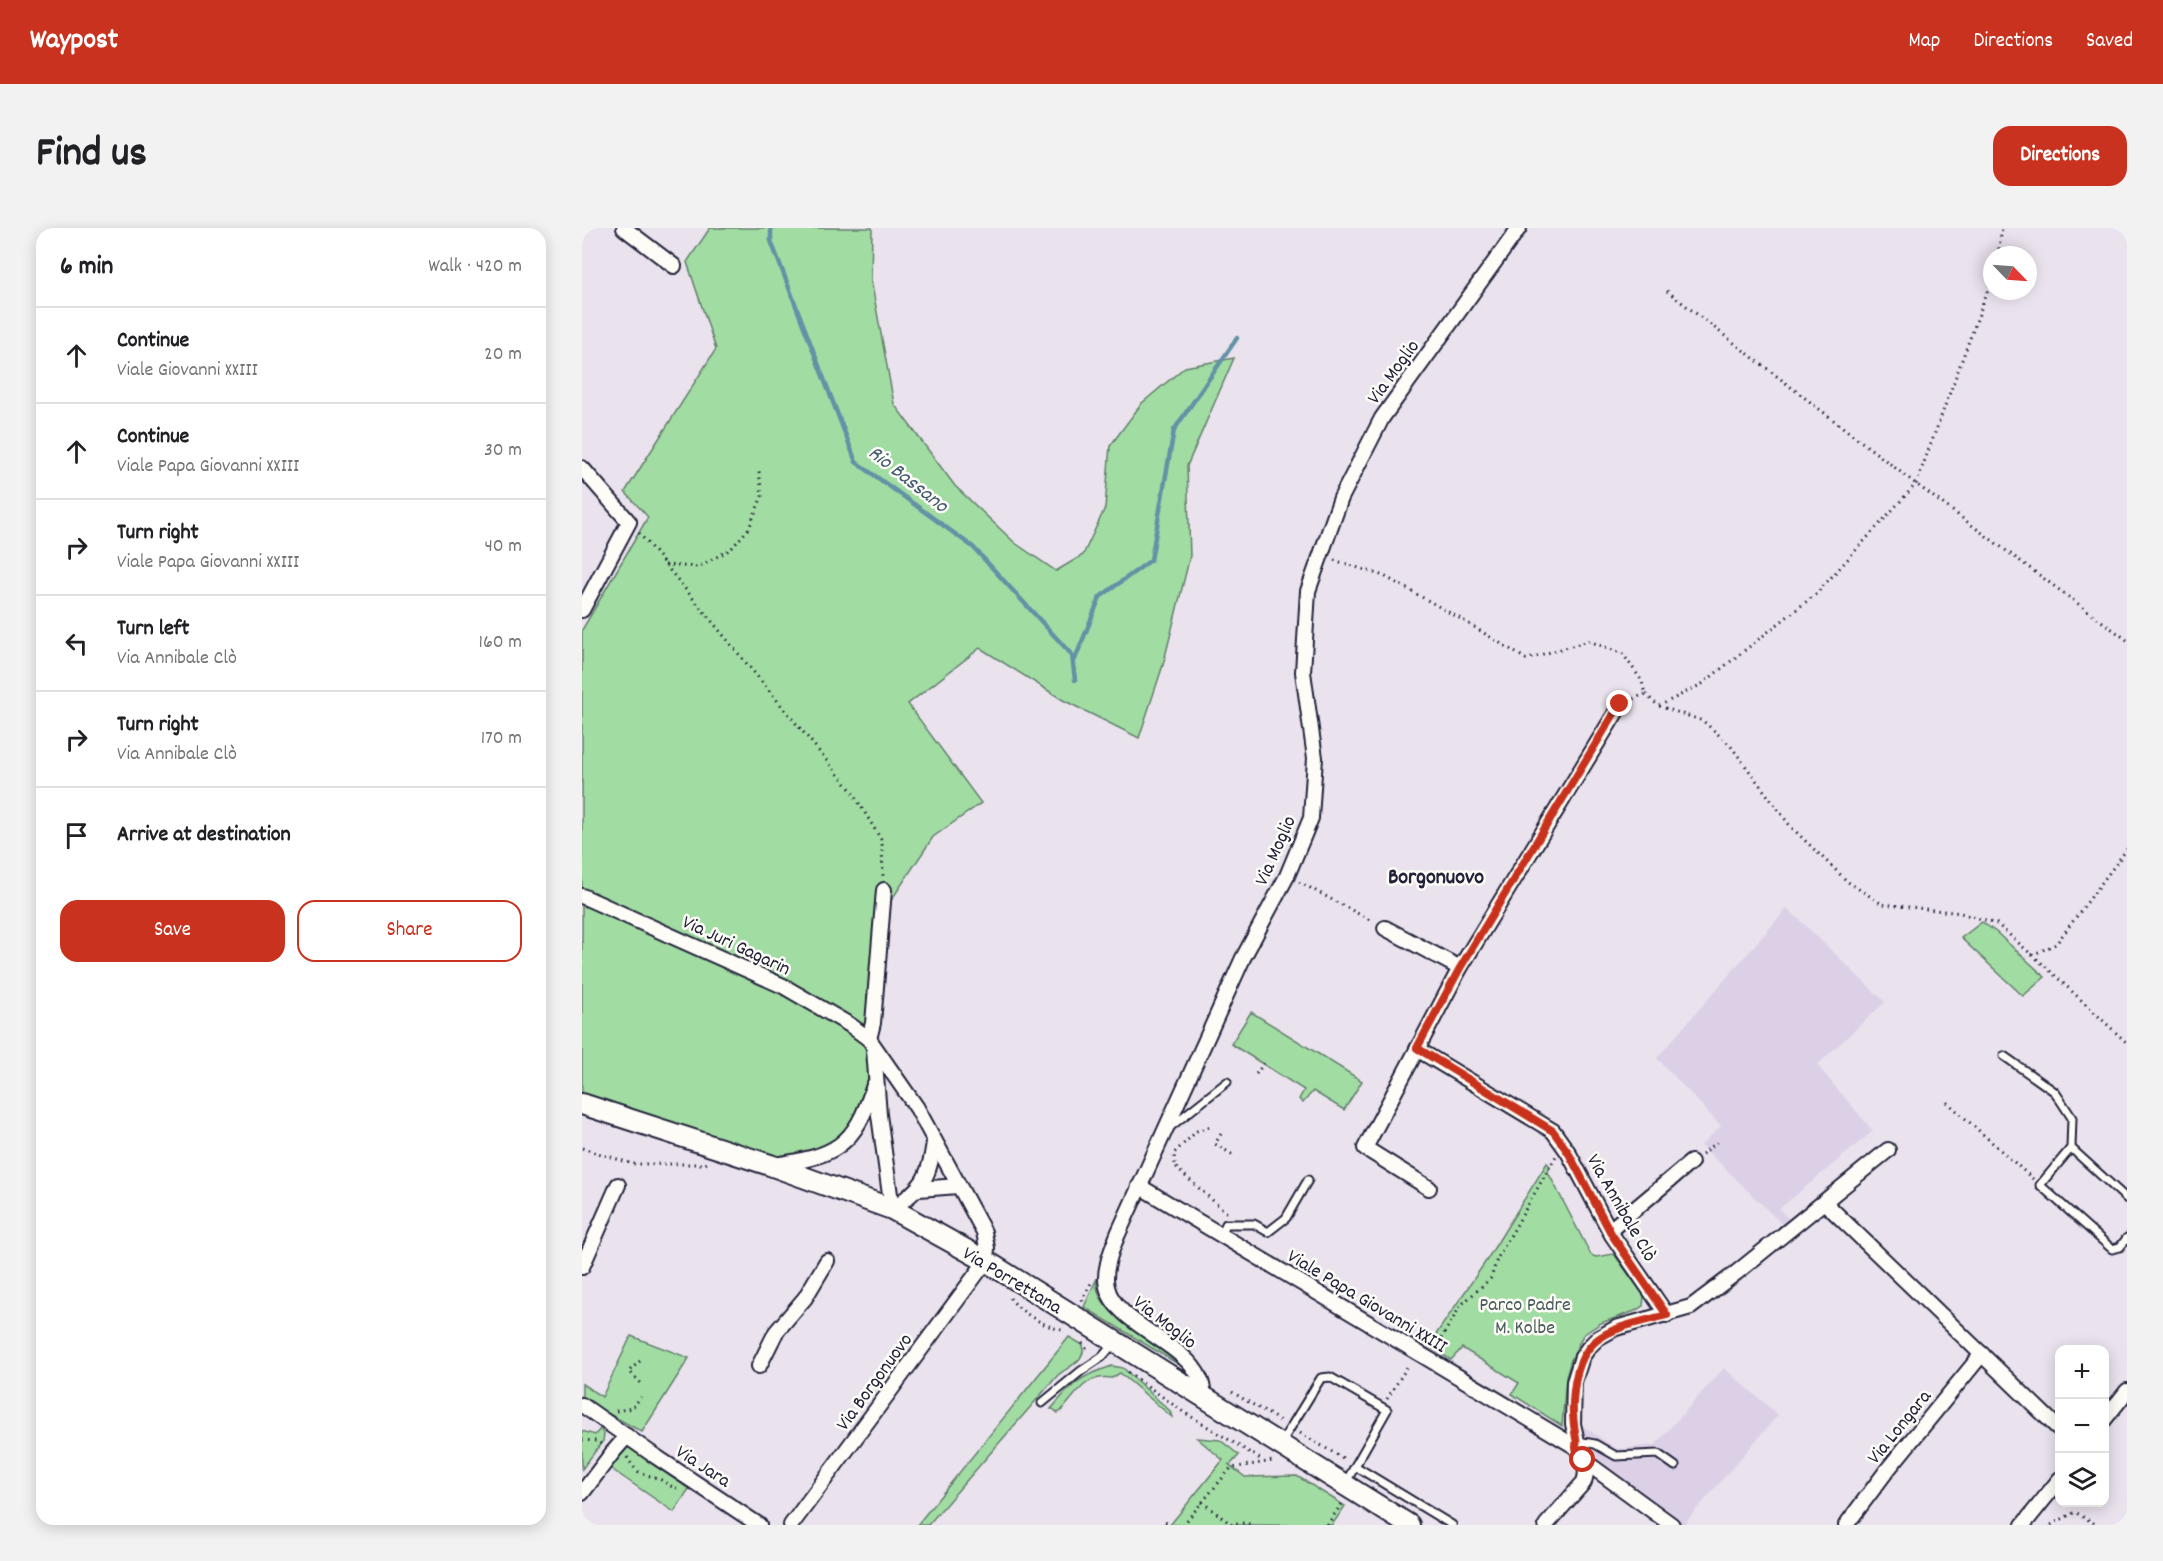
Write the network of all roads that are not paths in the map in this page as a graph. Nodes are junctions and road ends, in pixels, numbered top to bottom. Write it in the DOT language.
graph roads {
  1 [pos="624,228"];
  2 [pos="1519,228"];
  3 [pos="674,266"];
  4 [pos="582,468"];
  5 [pos="582,610"];
  6 [pos="1620,704"];
  7 [pos="884,890"];
  8 [pos="582,896"];
  9 [pos="1384,928"];
  10 [pos="1460,968"];
  11 [pos="872,1044"];
  12 [pos="1417,1048"];
  13 [pos="2004,1056"];
  14 [pos="876,1078"];
  15 [pos="1227,1082"];
  16 [pos="582,1104"];
  17 [pos="1164,1132"];
  18 [pos="934,1142"];
  19 [pos="2071,1148"];
  20 [pos="1888,1150"];
  21 [pos="1691,1162"];
  22 [pos="770,1166"];
  23 [pos="1308,1180"];
  24 [pos="618,1185"];
  25 [pos="958,1185"];
  26 [pos="1139,1186"];
  27 [pos="1429,1188"];
  28 [pos="919,1189"];
  29 [pos="2127,1198"];
  30 [pos="1824,1202"];
  31 [pos="892,1209"];
  32 [pos="1610,1230"];
  33 [pos="1221,1235"];
  34 [pos="2127,1238"];
  35 [pos="585,1250"];
  36 [pos="827,1261"];
  37 [pos="986,1261"];
  38 [pos="582,1267"];
  39 [pos="1667,1315"];
  40 [pos="1115,1341"];
  41 [pos="1982,1354"];
  42 [pos="759,1366"];
  43 [pos="2127,1391"];
  44 [pos="1204,1397"];
  45 [pos="1042,1403"];
  46 [pos="582,1405"];
  47 [pos="2109,1414"];
  48 [pos="2055,1425"];
  49 [pos="627,1436"];
  50 [pos="1579,1449"];
  51 [pos="1280,1452"];
  52 [pos="1355,1466"];
  53 [pos="1675,1466"];
  54 [pos="2055,1485"];
  55 [pos="1345,1492"];
  56 [pos="582,1493"];
  57 [pos="759,1525"];
  58 [pos="791,1525"];
  59 [pos="1409,1525"];
  60 [pos="1452,1525"];
  61 [pos="1546,1525"];
  62 [pos="1672,1525"];
  63 [pos="1846,1525"];
  64 [pos="2023,1525"];
  1 -- 3 [label="street"];
  2 -- 17 [label="street, Via Moglio"];
  4 -- 5 [label="street"];
  6 -- 10 [label="street"];
  7 -- 11 [label="street"];
  8 -- 11 [label="street, Via Juri Gagarin"];
  9 -- 10 [label="street"];
  10 -- 12 [label="street"];
  11 -- 14 [label="street"];
  11 -- 18 [label="street, Via Juri Gagarin"];
  12 -- 27 [label="street"];
  12 -- 32 [label="street, Via Annibale Clò"];
  13 -- 19 [label="lane"];
  14 -- 22 [label="street"];
  14 -- 31 [label="street"];
  15 -- 17 [label="lane"];
  16 -- 22 [label="main road, Via Porrettana"];
  17 -- 26 [label="street, Via Moglio"];
  18 -- 25 [label="street, Via Juri Gagarin"];
  18 -- 28 [label="street"];
  19 -- 29 [label="lane"];
  19 -- 34 [label="lane"];
  20 -- 30 [label="street"];
  21 -- 32 [label="street"];
  22 -- 31 [label="main road, Via Porrettana"];
  23 -- 33 [label="lane"];
  24 -- 35 [label="street"];
  25 -- 28 [label="street"];
  25 -- 37 [label="street, Via Juri Gagarin"];
  26 -- 33 [label="street, Viale Papa Giovanni XXIII"];
  26 -- 44 [label="street, Via Moglio"];
  28 -- 31 [label="street"];
  30 -- 39 [label="street"];
  30 -- 41 [label="street"];
  31 -- 37 [label="main road, Via Porrettana"];
  32 -- 39 [label="street, Via Annibale Clò"];
  33 -- 50 [label="street, Viale Papa Giovanni XXIII"];
  35 -- 38 [label="street"];
  36 -- 42 [label="street"];
  37 -- 40 [label="main road, Via Porrettana"];
  37 -- 58 [label="street, Via Borgonuovo"];
  39 -- 50 [label="street"];
  40 -- 44 [label="main road, Via Porrettana"];
  40 -- 45 [label="lane"];
  41 -- 48 [label="street"];
  41 -- 63 [label="street, Via Longara"];
  43 -- 47 [label="street"];
  44 -- 51 [label="main road, Via Porrettana"];
  46 -- 49 [label="street, Via Jara"];
  49 -- 56 [label="street"];
  49 -- 57 [label="street, Via Jara"];
  50 -- 53 [label="lane"];
  50 -- 61 [label="street"];
  50 -- 62 [label="street"];
  51 -- 52 [label="lane"];
  51 -- 55 [label="main road, Via Porrettana"];
  52 -- 55 [label="lane"];
  52 -- 60 [label="lane"];
  54 -- 64 [label="street"];
  55 -- 59 [label="main road, Via Porrettana"];
}
